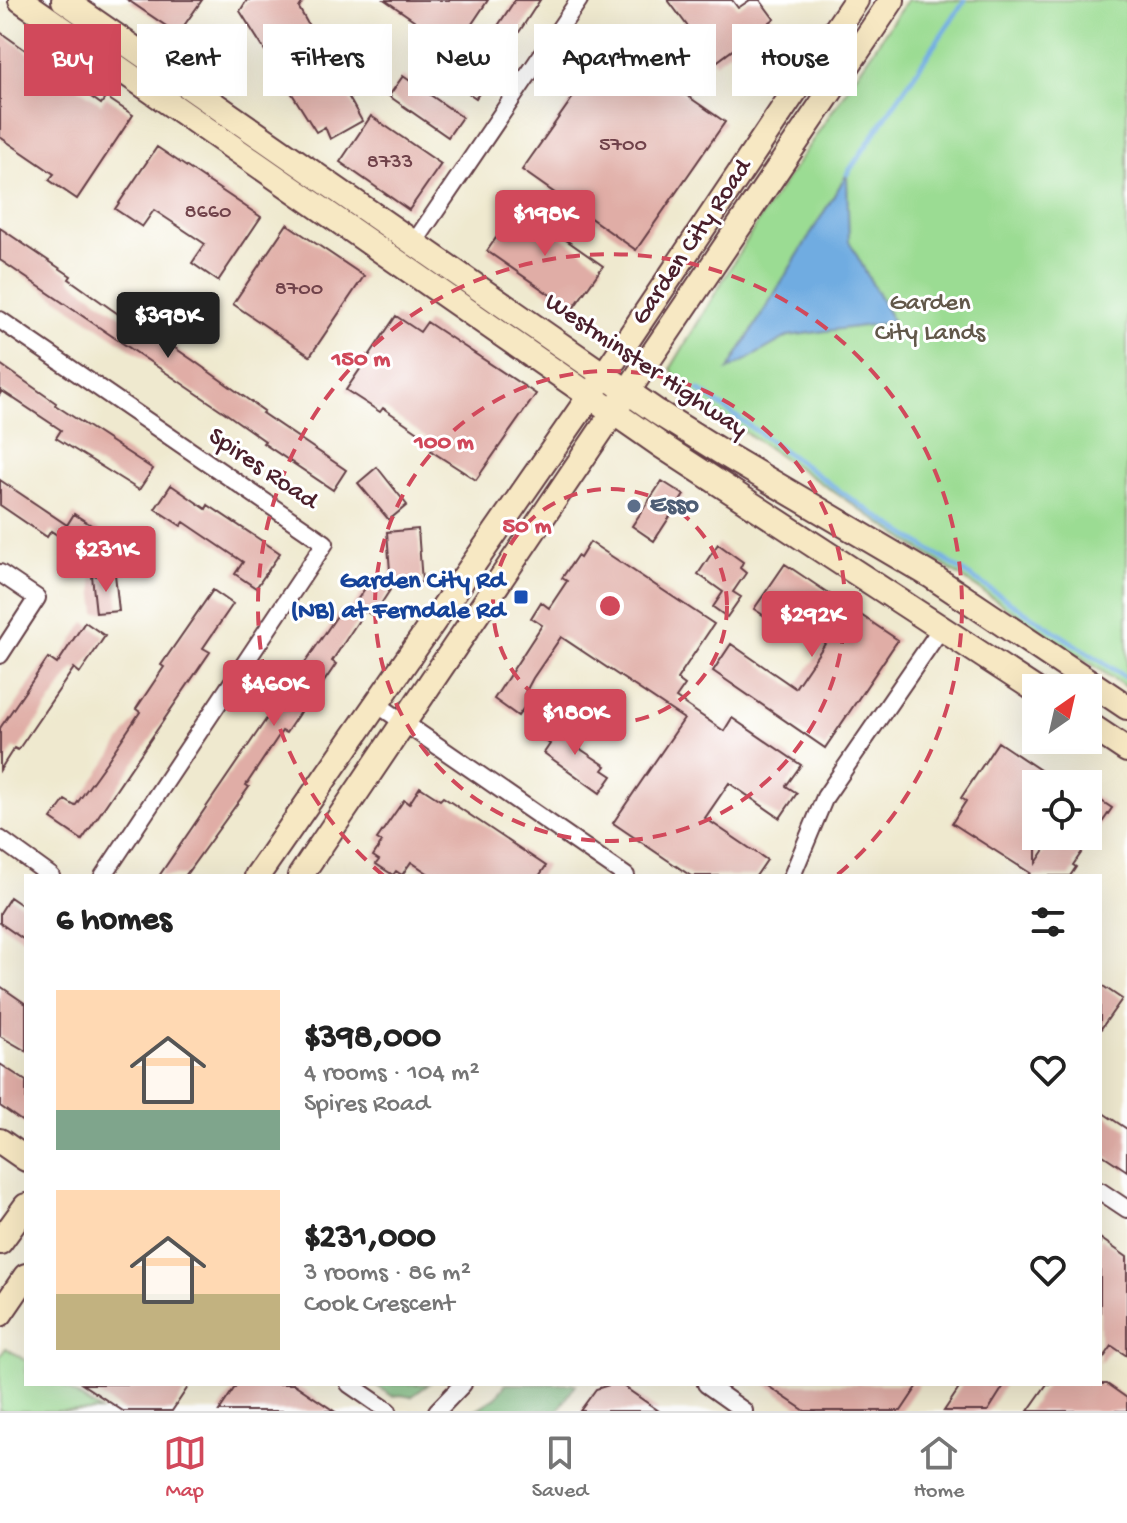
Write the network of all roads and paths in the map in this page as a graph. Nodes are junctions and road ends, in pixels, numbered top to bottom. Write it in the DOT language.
graph roads {
  1 [pos="21,0"];
  2 [pos="64,0"];
  3 [pos="579,0"];
  4 [pos="856,0"];
  5 [pos="892,0"];
  6 [pos="414,243"];
  7 [pos="0,320"];
  8 [pos="604,375"];
  9 [pos="627,391"];
  10 [pos="590,396"];
  11 [pos="613,412"];
  12 [pos="0,573"];
  13 [pos="942,627"];
  14 [pos="0,655"];
  15 [pos="1022,681"];
  16 [pos="377,704"];
  17 [pos="1127,707"];
  18 [pos="403,724"];
  19 [pos="1102,733"];
  20 [pos="1127,750"];
  21 [pos="0,839"];
  22 [pos="48,874"];
  23 [pos="104,874"];
  24 [pos="258,874"];
  25 [pos="301,874"];
  26 [pos="623,874"];
  27 [pos="793,874"];
  28 [pos="0,1141"];
  29 [pos="24,1158"];
  30 [pos="1102,1192"];
  31 [pos="24,1209"];
  32 [pos="1127,1209"];
  33 [pos="0,1242"];
  34 [pos="24,1279"];
  35 [pos="0,1314"];
  36 [pos="352,1386"];
  37 [pos="461,1386"];
  38 [pos="709,1386"];
  39 [pos="388,1411"];
  40 [pos="437,1411"];
  41 [pos="744,1411"];
  1 -- 10 [label="main road, Westminster Highway"];
  2 -- 6 [label="main road, Westminster Highway"];
  3 -- 6 [label="street"];
  4 -- 8 [label="main road, Garden City Road"];
  5 -- 9 [label="main road, Garden City Road"];
  6 -- 8 [label="main road, Westminster Highway"];
  7 -- 23 [label="street, Spires Road"];
  8 -- 9 [label="main road, Westminster Highway"];
  8 -- 10 [label="main road, Garden City Road"];
  9 -- 11 [label="main road, Garden City Road"];
  9 -- 17 [label="main road, Westminster Highway"];
  10 -- 11 [label="main road, Westminster Highway"];
  10 -- 16 [label="main road, Garden City Road"];
  11 -- 13 [label="main road, Westminster Highway"];
  11 -- 18 [label="main road, Garden City Road"];
  12 -- 14 [label="street"];
  13 -- 15 [label="main road, Westminster Highway"];
  13 -- 27 [label="street"];
  16 -- 18 [label="street"];
  16 -- 24 [label="main road, Garden City Road"];
  18 -- 25 [label="main road, Garden City Road"];
  18 -- 26 [label="street"];
  19 -- 20 [label="main road"];
  21 -- 22 [label="street"];
  28 -- 29 [label="main road"];
  30 -- 32 [label="street"];
  31 -- 33 [label="main road"];
  34 -- 35 [label="main road"];
  36 -- 39 [label="street"];
  37 -- 40 [label="street"];
  38 -- 41 [label="street"];
}
